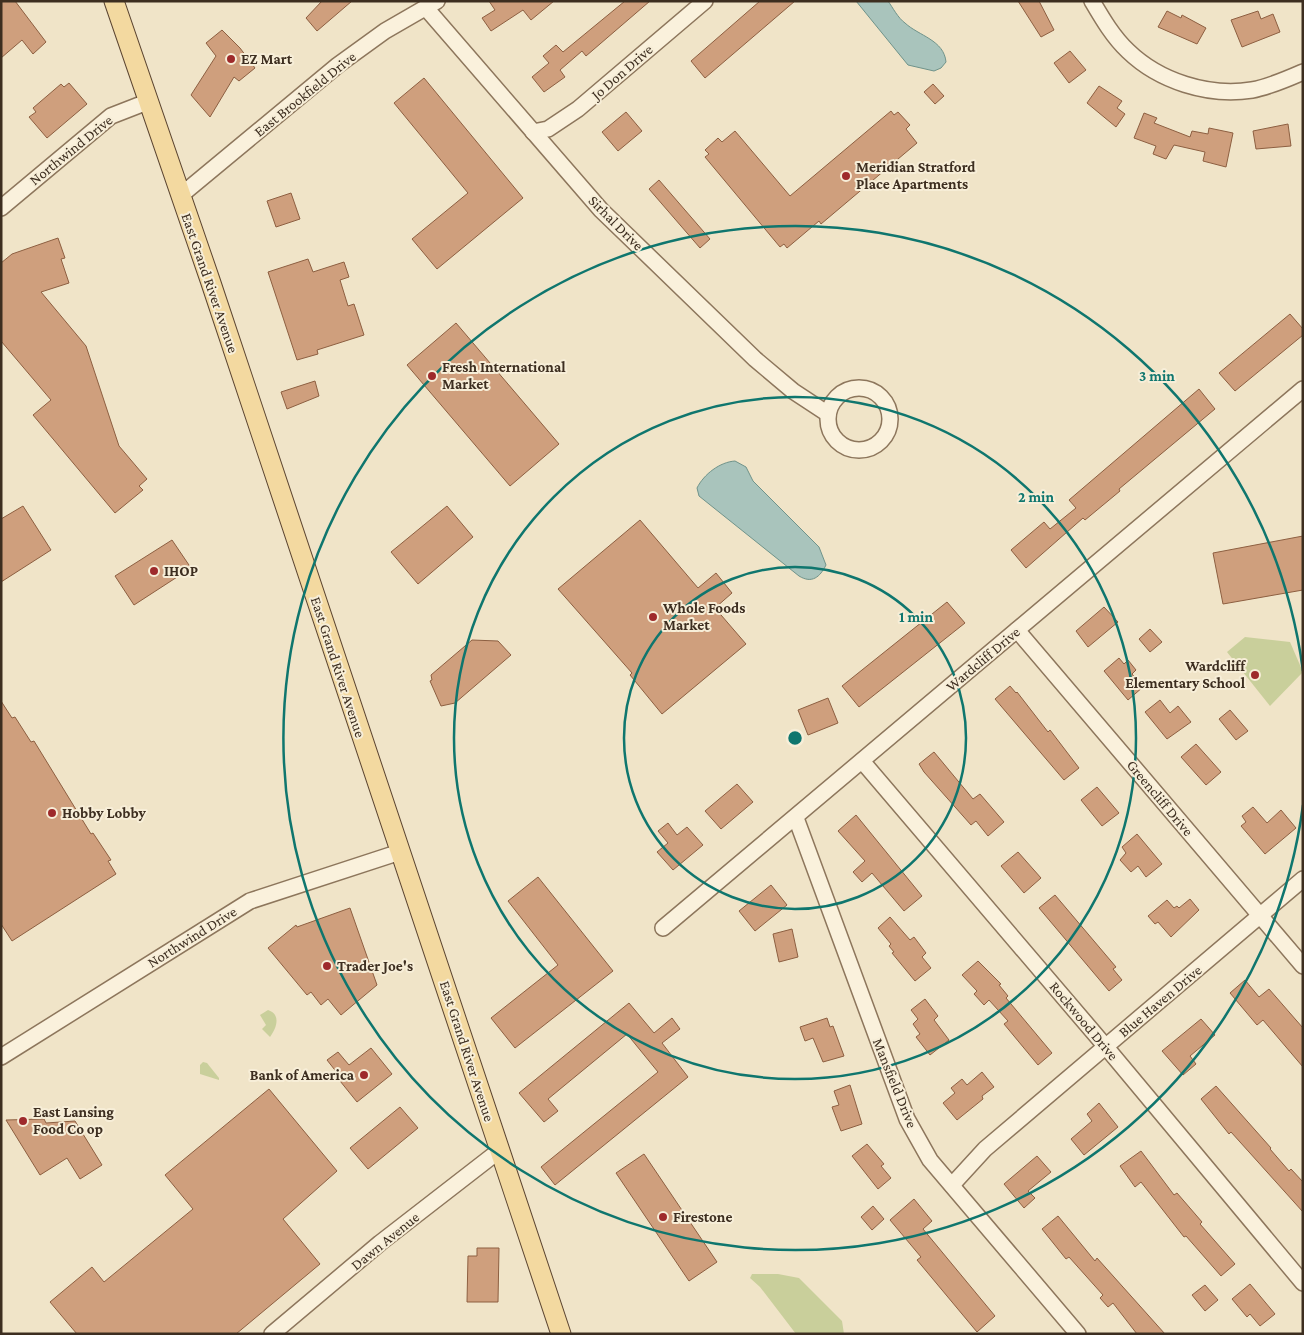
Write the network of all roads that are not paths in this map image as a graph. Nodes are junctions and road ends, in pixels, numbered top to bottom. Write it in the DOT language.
graph roads {
  1 [pos="114,1"];
  2 [pos="705,1"];
  3 [pos="1092,1"];
  4 [pos="432,5"];
  5 [pos="1303,72"];
  6 [pos="147,102"];
  7 [pos="533,132"];
  8 [pos="180,196"];
  9 [pos="1,208"];
  10 [pos="1303,389"];
  11 [pos="828,414"];
  12 [pos="1017,630"];
  13 [pos="862,761"];
  14 [pos="796,818"];
  15 [pos="400,852"];
  16 [pos="1303,879"];
  17 [pos="1260,915"];
  18 [pos="663,928"];
  19 [pos="1303,966"];
  20 [pos="1106,1046"];
  21 [pos="1,1057"];
  22 [pos="500,1150"];
  23 [pos="952,1185"];
  24 [pos="1303,1283"];
  25 [pos="272,1334"];
  26 [pos="561,1334"];
  27 [pos="1078,1334"];
  1 -- 6 [label="main road, East Grand River Avenue"];
  2 -- 7 [label="street, Jo Don Drive"];
  3 -- 5 [label="street"];
  4 -- 7 [label="street, Sirhal Drive"];
  4 -- 8 [label="street, East Brookfield Drive"];
  6 -- 8 [label="main road, East Grand River Avenue"];
  6 -- 9 [label="street, Northwind Drive"];
  7 -- 11 [label="street, Sirhal Drive"];
  8 -- 15 [label="main road, East Grand River Avenue"];
  10 -- 12 [label="street, Wardcliff Drive"];
  11 -- 11 [label="street"];
  12 -- 13 [label="street, Wardcliff Drive"];
  12 -- 17 [label="street, Greencliff Drive"];
  13 -- 14 [label="street, Wardcliff Drive"];
  13 -- 20 [label="street, Rockwood Drive"];
  14 -- 18 [label="street, Wardcliff Drive"];
  14 -- 23 [label="street, Mansfield Drive"];
  15 -- 21 [label="street, Northwind Drive"];
  15 -- 22 [label="main road, East Grand River Avenue"];
  16 -- 17 [label="street, Blue Haven Drive"];
  17 -- 19 [label="street, Greencliff Drive"];
  17 -- 20 [label="street, Blue Haven Drive"];
  20 -- 23 [label="street, Blue Haven Drive"];
  20 -- 24 [label="street, Rockwood Drive"];
  22 -- 25 [label="street, Dawn Avenue"];
  22 -- 26 [label="main road, East Grand River Avenue"];
  23 -- 27 [label="street, Mansfield Drive"];
}
